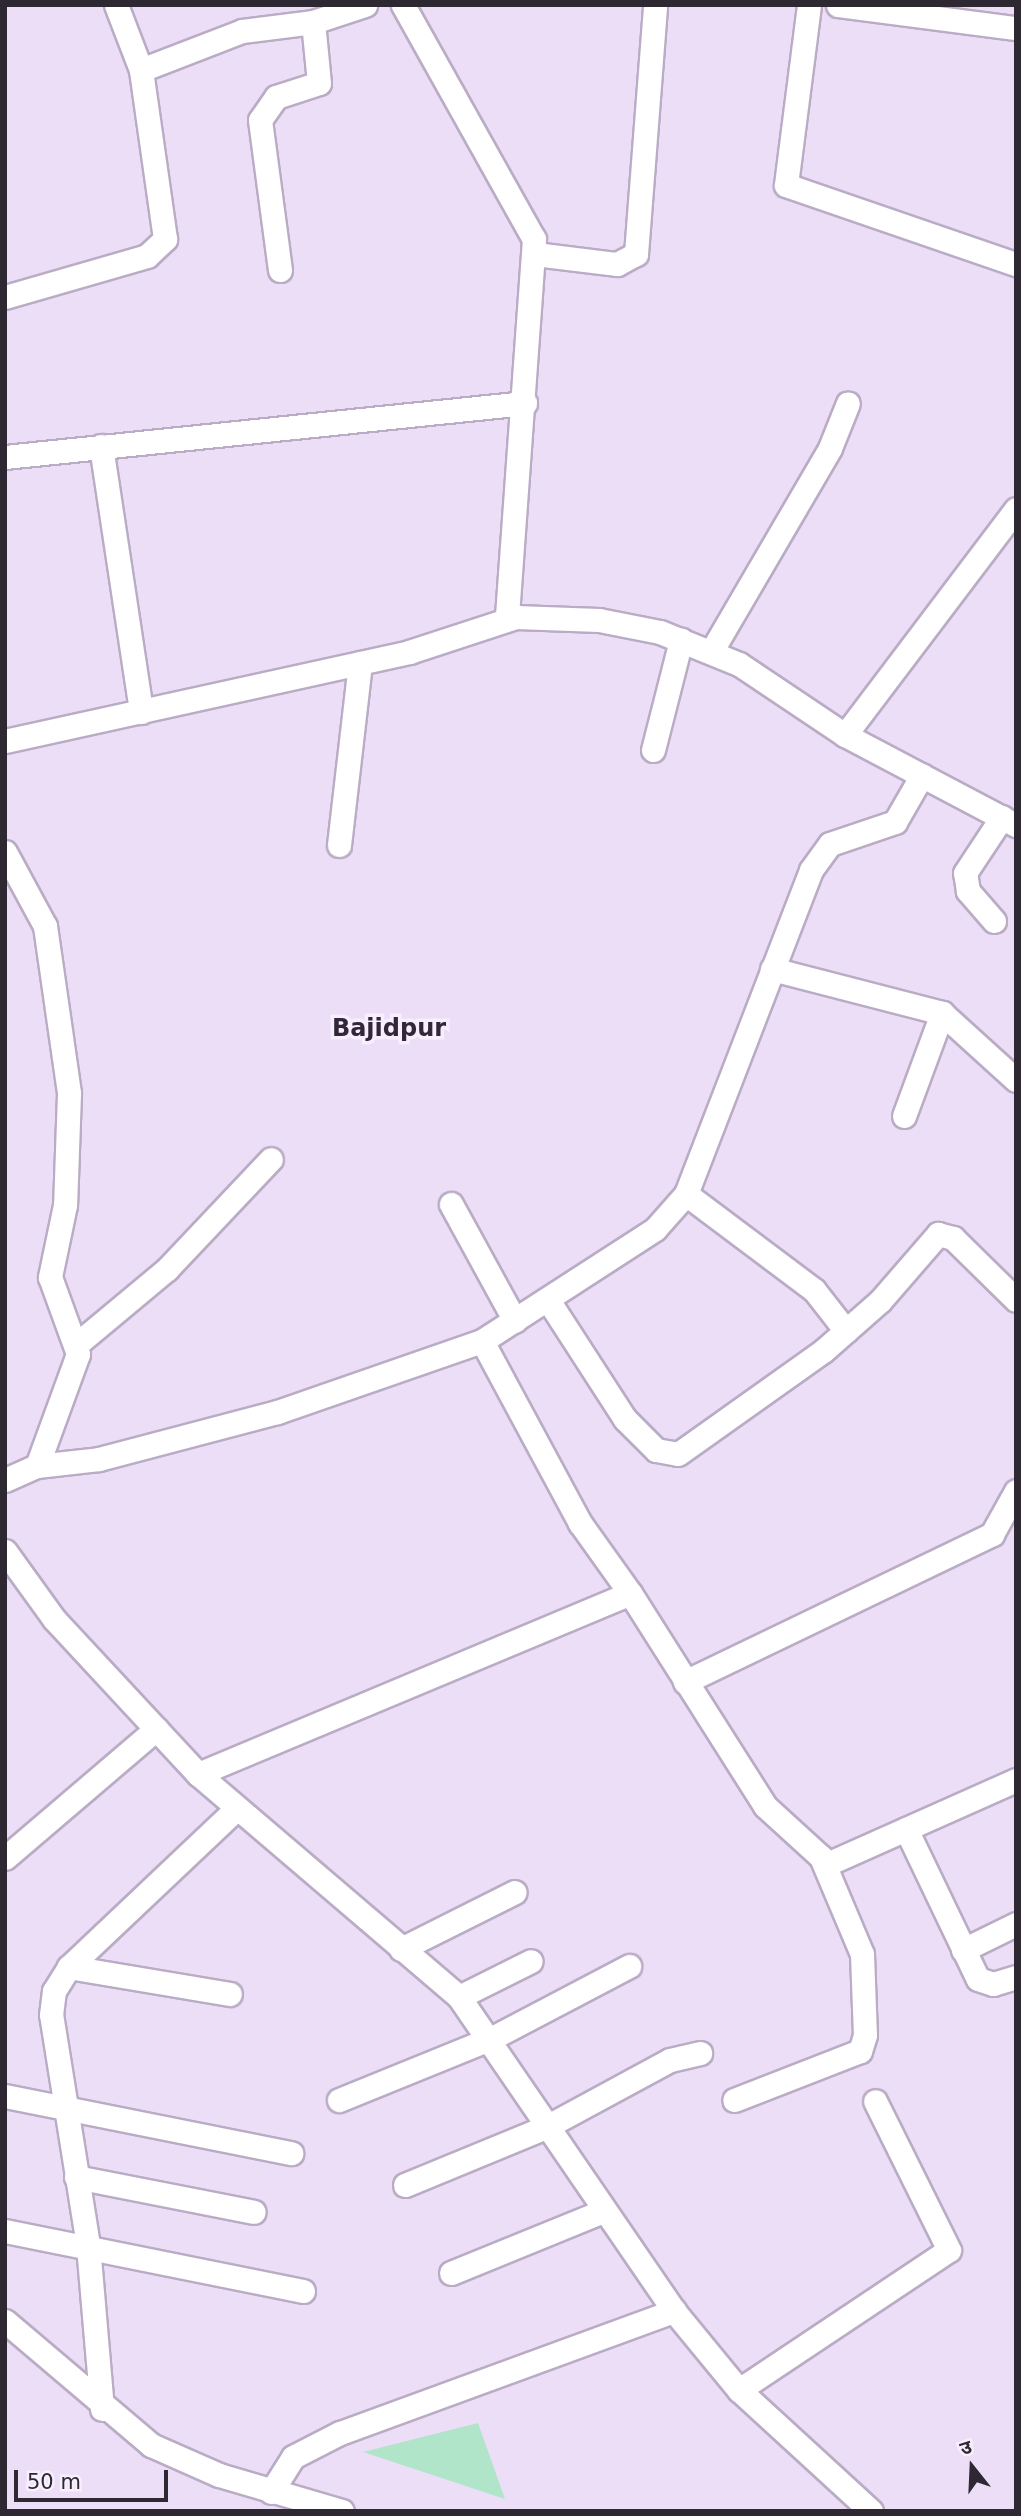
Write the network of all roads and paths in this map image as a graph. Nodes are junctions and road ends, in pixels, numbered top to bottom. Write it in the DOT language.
graph roads {
  1 [pos="116,5"];
  2 [pos="365,5"];
  3 [pos="403,5"];
  4 [pos="655,5"];
  5 [pos="809,5"];
  6 [pos="838,5"];
  7 [pos="313,22"];
  8 [pos="1016,28"];
  9 [pos="141,70"];
  10 [pos="535,254"];
  11 [pos="1016,264"];
  12 [pos="280,270"];
  13 [pos="5,297"];
  14 [pos="525,403"];
  15 [pos="848,403"];
  16 [pos="101,446"];
  17 [pos="5,457"];
  18 [pos="1016,509"];
  19 [pos="507,619"];
  20 [pos="681,640"];
  21 [pos="711,652"];
  22 [pos="359,663"];
  23 [pos="141,712"];
  24 [pos="845,735"];
  25 [pos="5,741"];
  26 [pos="653,750"];
  27 [pos="922,775"];
  28 [pos="1009,821"];
  29 [pos="340,845"];
  30 [pos="5,852"];
  31 [pos="994,921"];
  32 [pos="772,969"];
  33 [pos="942,1013"];
  34 [pos="1016,1080"];
  35 [pos="904,1116"];
  36 [pos="271,1159"];
  37 [pos="686,1194"];
  38 [pos="451,1204"];
  39 [pos="548,1300"];
  40 [pos="1016,1300"];
  41 [pos="515,1321"];
  42 [pos="846,1331"];
  43 [pos="482,1341"];
  44 [pos="78,1344"];
  45 [pos="37,1466"];
  46 [pos="5,1480"];
  47 [pos="1016,1491"];
  48 [pos="5,1551"];
  49 [pos="630,1593"];
  50 [pos="685,1682"];
  51 [pos="156,1729"];
  52 [pos="198,1774"];
  53 [pos="1016,1780"];
  54 [pos="235,1810"];
  55 [pos="906,1829"];
  56 [pos="5,1858"];
  57 [pos="825,1865"];
  58 [pos="515,1892"];
  59 [pos="1016,1924"];
  60 [pos="401,1949"];
  61 [pos="962,1950"];
  62 [pos="531,1961"];
  63 [pos="629,1966"];
  64 [pos="69,1967"];
  65 [pos="1016,1977"];
  66 [pos="230,1994"];
  67 [pos="459,1997"];
  68 [pos="492,2038"];
  69 [pos="700,2053"];
  70 [pos="5,2096"];
  71 [pos="339,2100"];
  72 [pos="734,2100"];
  73 [pos="875,2101"];
  74 [pos="65,2111"];
  75 [pos="546,2127"];
  76 [pos="291,2153"];
  77 [pos="76,2177"];
  78 [pos="405,2185"];
  79 [pos="254,2211"];
  80 [pos="603,2211"];
  81 [pos="5,2231"];
  82 [pos="88,2245"];
  83 [pos="451,2273"];
  84 [pos="303,2291"];
  85 [pos="674,2312"];
  86 [pos="5,2321"];
  87 [pos="739,2390"];
  88 [pos="102,2409"];
  89 [pos="271,2492"];
  90 [pos="342,2511"];
  91 [pos="870,2511"];
  1 -- 9 [label="street"];
  2 -- 7 [label="street"];
  3 -- 10 [label="street"];
  4 -- 10 [label="street"];
  5 -- 11 [label="street"];
  6 -- 8 [label="street"];
  7 -- 9 [label="street"];
  7 -- 12 [label="street"];
  9 -- 13 [label="street"];
  10 -- 14 [label="street"];
  14 -- 16 [label="street"];
  14 -- 19 [label="street"];
  15 -- 21 [label="street"];
  16 -- 17 [label="street"];
  16 -- 23 [label="street"];
  18 -- 24 [label="street"];
  19 -- 20 [label="street"];
  19 -- 22 [label="street"];
  20 -- 21 [label="street"];
  20 -- 26 [label="street"];
  21 -- 24 [label="street"];
  22 -- 23 [label="street"];
  22 -- 29 [label="street"];
  23 -- 25 [label="street"];
  24 -- 27 [label="street"];
  27 -- 28 [label="street"];
  27 -- 32 [label="street"];
  28 -- 31 [label="street"];
  30 -- 44 [label="street"];
  32 -- 33 [label="street"];
  32 -- 37 [label="street"];
  33 -- 34 [label="street"];
  33 -- 35 [label="street"];
  36 -- 44 [label="street"];
  37 -- 39 [label="street"];
  37 -- 42 [label="street"];
  38 -- 41 [label="street"];
  39 -- 41 [label="street"];
  39 -- 42 [label="street"];
  40 -- 42 [label="street"];
  41 -- 43 [label="street"];
  43 -- 45 [label="street"];
  43 -- 49 [label="street"];
  44 -- 45 [label="street"];
  45 -- 46 [label="street"];
  47 -- 50 [label="street"];
  48 -- 51 [label="street"];
  49 -- 50 [label="street"];
  49 -- 52 [label="street"];
  50 -- 57 [label="street"];
  51 -- 52 [label="street"];
  51 -- 56 [label="street"];
  52 -- 54 [label="street"];
  53 -- 55 [label="street"];
  54 -- 60 [label="street"];
  54 -- 64 [label="street"];
  55 -- 57 [label="street"];
  55 -- 61 [label="street"];
  57 -- 72 [label="street"];
  58 -- 60 [label="street"];
  59 -- 61 [label="street"];
  60 -- 67 [label="street"];
  61 -- 65 [label="street"];
  62 -- 67 [label="street"];
  63 -- 68 [label="street"];
  64 -- 66 [label="street"];
  64 -- 74 [label="street"];
  67 -- 68 [label="street"];
  68 -- 71 [label="street"];
  68 -- 75 [label="street"];
  69 -- 75 [label="street"];
  70 -- 74 [label="street"];
  73 -- 87 [label="street"];
  74 -- 76 [label="street"];
  74 -- 77 [label="street"];
  75 -- 78 [label="street"];
  75 -- 80 [label="street"];
  77 -- 79 [label="street"];
  77 -- 82 [label="street"];
  80 -- 83 [label="street"];
  80 -- 85 [label="street"];
  81 -- 82 [label="street"];
  82 -- 84 [label="street"];
  82 -- 88 [label="street"];
  85 -- 87 [label="street"];
  85 -- 89 [label="street"];
  86 -- 88 [label="street"];
  87 -- 91 [label="street"];
  88 -- 89 [label="street"];
  89 -- 90 [label="street"];
}
